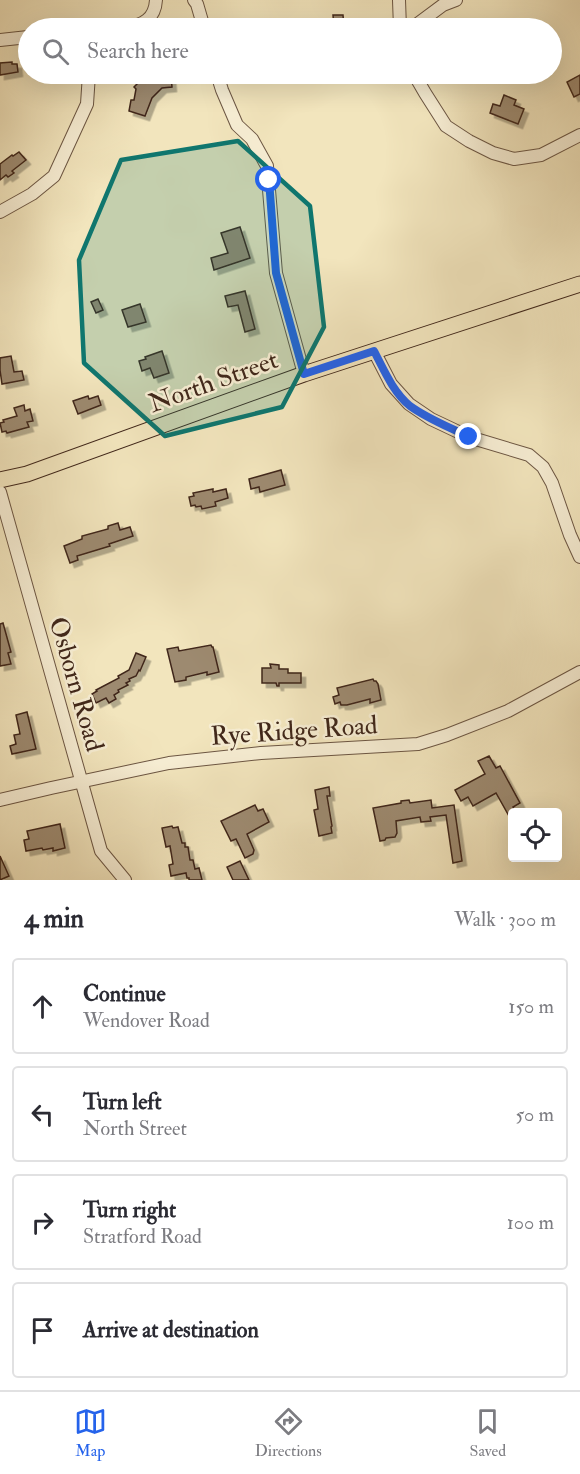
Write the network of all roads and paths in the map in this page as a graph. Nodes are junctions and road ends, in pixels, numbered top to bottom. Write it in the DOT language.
graph roads {
  1 [pos="194,0"];
  2 [pos="399,0"];
  3 [pos="449,1"];
  4 [pos="157,2"];
  5 [pos="150,18"];
  6 [pos="201,18"];
  7 [pos="400,18"];
  8 [pos="425,18"];
  9 [pos="18,38"];
  10 [pos="0,40"];
  11 [pos="88,84"];
  12 [pos="220,84"];
  13 [pos="420,84"];
  14 [pos="580,135"];
  15 [pos="0,212"];
  16 [pos="580,284"];
  17 [pos="374,351"];
  18 [pos="304,374"];
  19 [pos="0,480"];
  20 [pos="0,492"];
  21 [pos="580,557"];
  22 [pos="580,672"];
  23 [pos="81,781"];
  24 [pos="0,800"];
  25 [pos="125,880"];
  1 -- 6 [label="street"];
  2 -- 7 [label="street"];
  3 -- 8 [label="street"];
  4 -- 5 [label="street"];
  9 -- 10 [label="street"];
  11 -- 15 [label="street"];
  12 -- 18 [label="street"];
  13 -- 14 [label="street"];
  16 -- 17 [label="main road, North Street"];
  17 -- 18 [label="main road, North Street"];
  17 -- 21 [label="street"];
  18 -- 19 [label="main road, North Street"];
  20 -- 23 [label="street, Osborn Road"];
  22 -- 23 [label="street, Rye Ridge Road"];
  23 -- 24 [label="street, Rye Ridge Road"];
  23 -- 25 [label="street, Osborn Road"];
}
